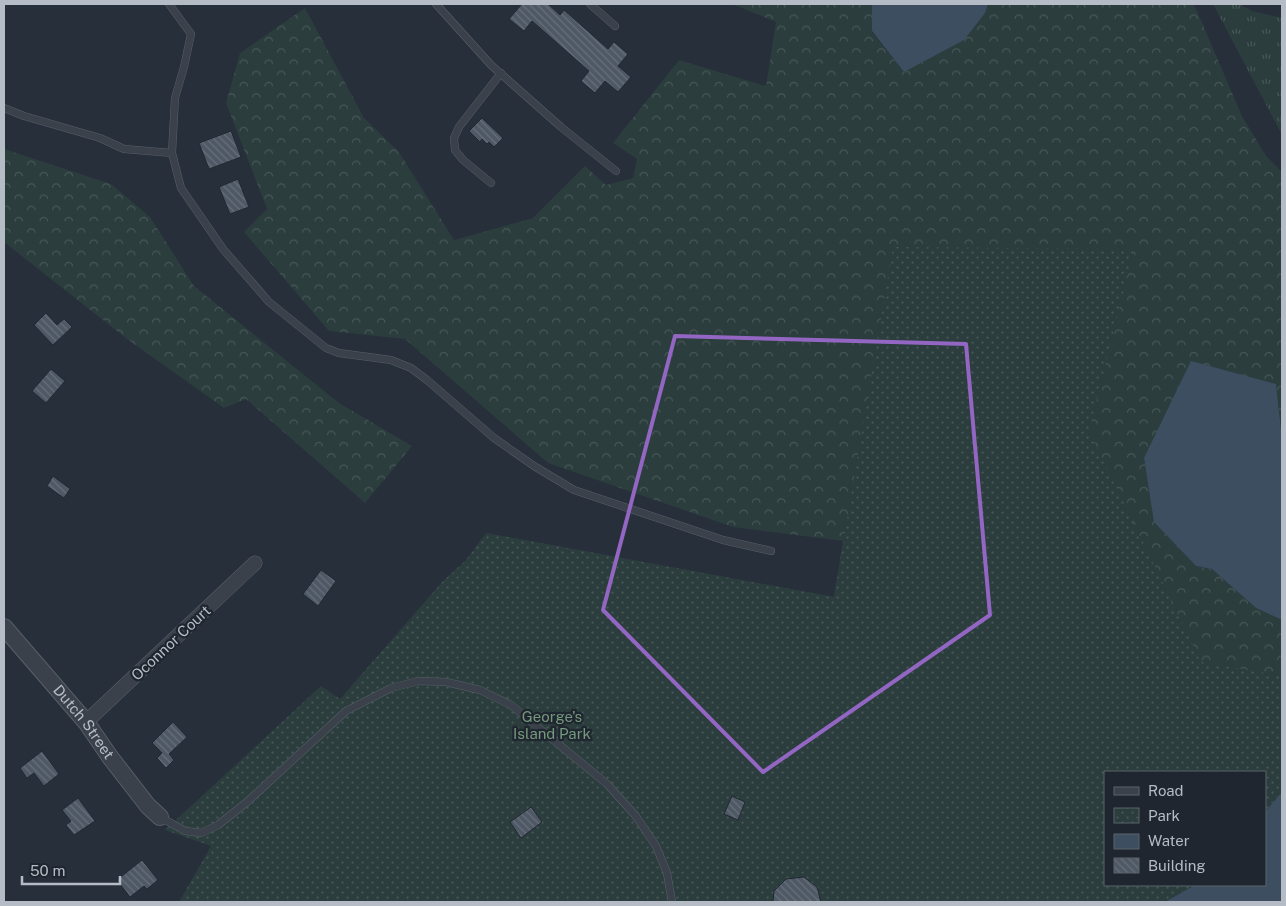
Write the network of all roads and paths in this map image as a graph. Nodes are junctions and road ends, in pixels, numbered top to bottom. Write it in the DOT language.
graph roads {
  1 [pos="168,4"];
  2 [pos="436,4"];
  3 [pos="590,4"];
  4 [pos="615,26"];
  5 [pos="501,73"];
  6 [pos="4,108"];
  7 [pos="172,152"];
  8 [pos="616,171"];
  9 [pos="491,182"];
  10 [pos="771,551"];
  11 [pos="255,563"];
  12 [pos="4,627"];
  13 [pos="86,722"];
  14 [pos="160,817"];
  15 [pos="672,902"];
  1 -- 7 [label="lane"];
  2 -- 5 [label="lane"];
  3 -- 4 [label="lane"];
  5 -- 8 [label="lane"];
  5 -- 9 [label="lane"];
  6 -- 7 [label="lane"];
  7 -- 10 [label="lane"];
  11 -- 13 [label="street, Oconnor Court"];
  12 -- 13 [label="street, Dutch Street"];
  13 -- 14 [label="street, Dutch Street"];
  14 -- 15 [label="lane"];
}
